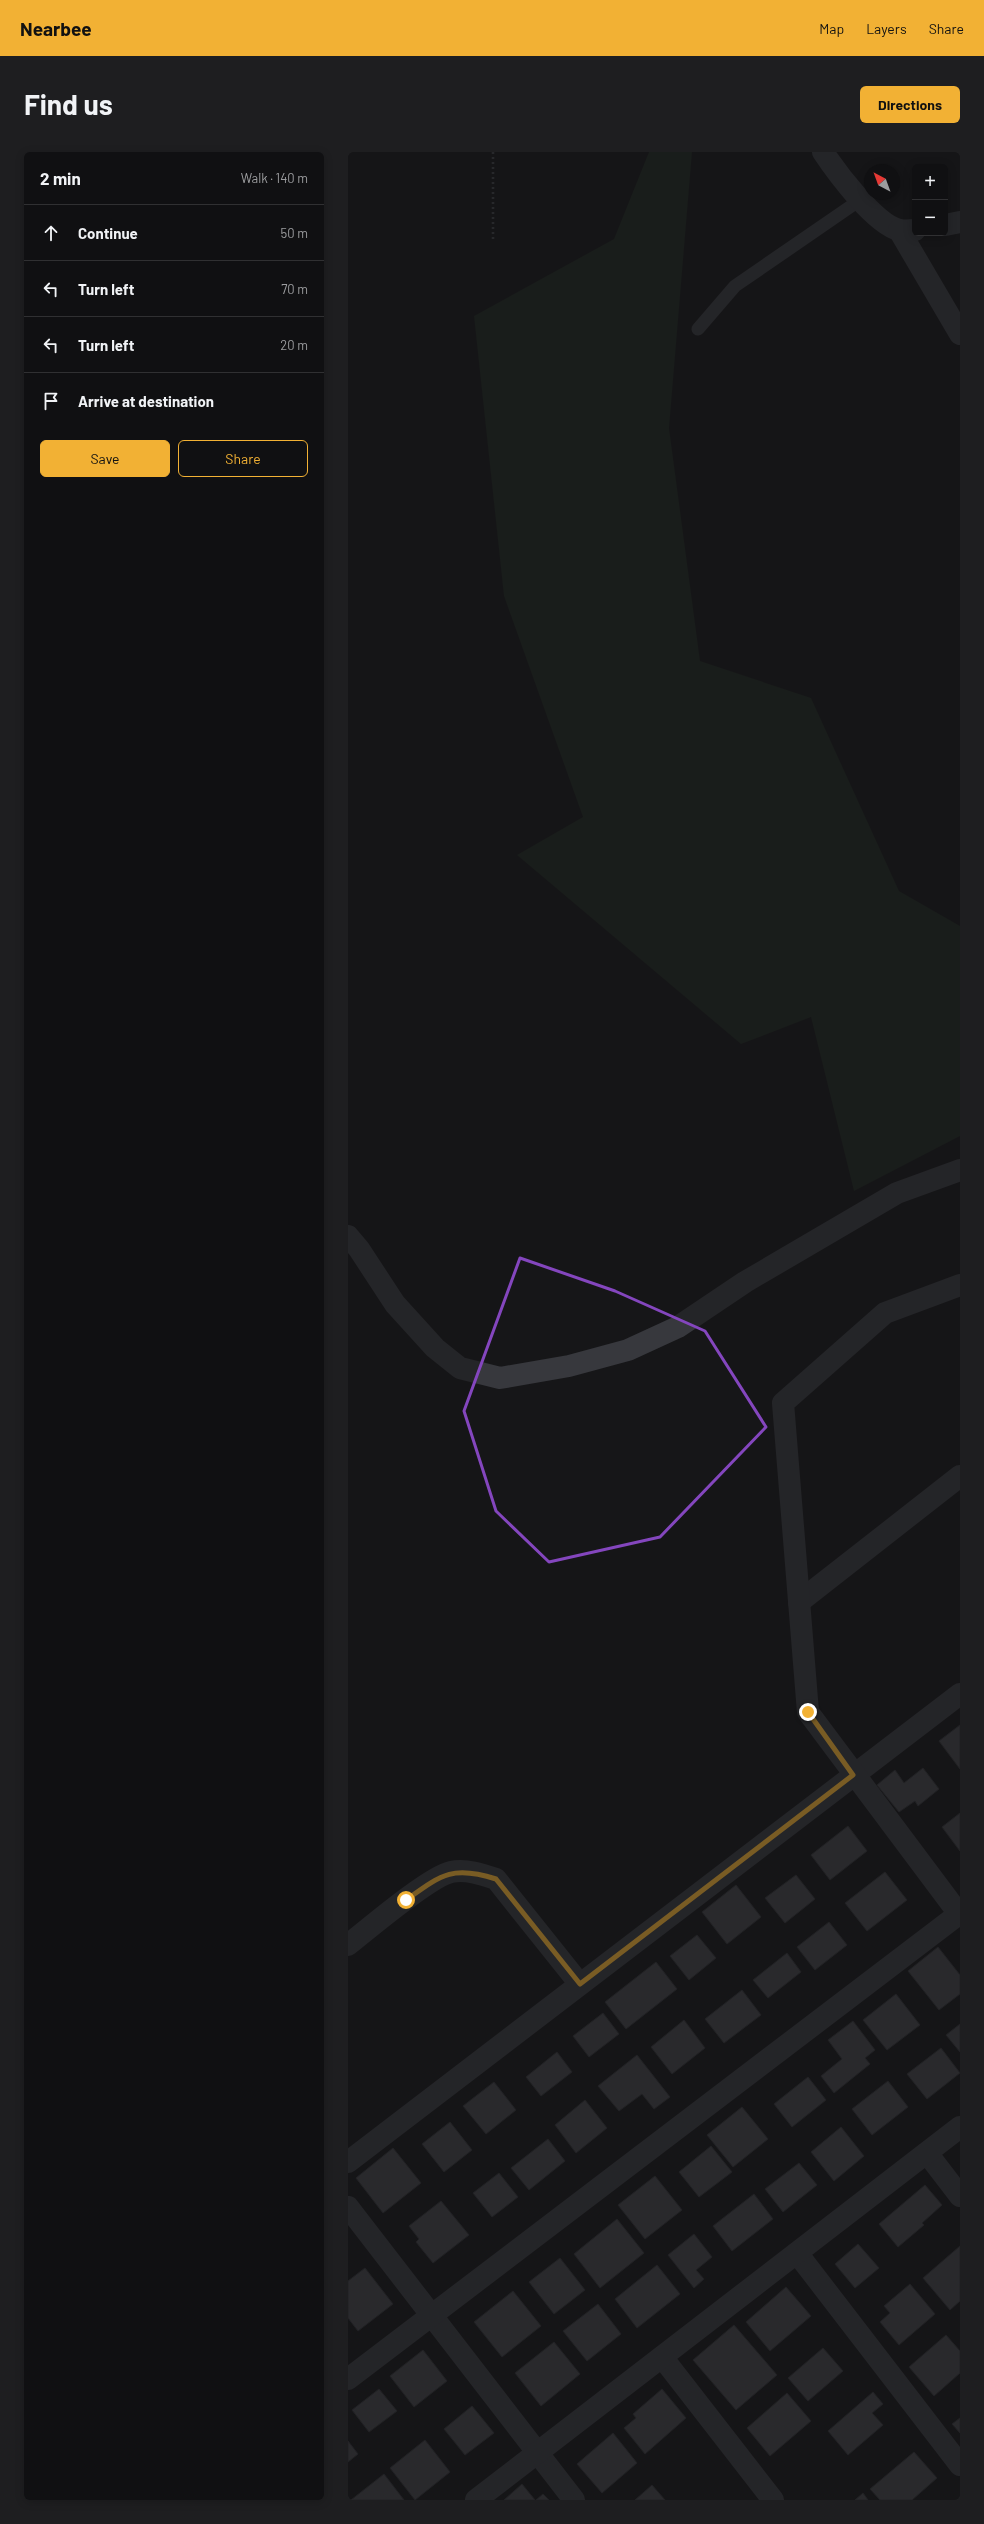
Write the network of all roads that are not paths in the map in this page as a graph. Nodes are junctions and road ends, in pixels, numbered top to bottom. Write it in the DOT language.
graph roads {
  1 [pos="823,152"];
  2 [pos="860,200"];
  3 [pos="960,222"];
  4 [pos="948,224"];
  5 [pos="907,230"];
  6 [pos="698,329"];
  7 [pos="960,334"];
  8 [pos="960,1170"];
  9 [pos="348,1236"];
  10 [pos="960,1285"];
  11 [pos="960,1476"];
  12 [pos="799,1602"];
  13 [pos="960,1694"];
  14 [pos="853,1775"];
  15 [pos="960,1914"];
  16 [pos="348,1945"];
  17 [pos="580,1984"];
  18 [pos="960,2127"];
  19 [pos="927,2153"];
  20 [pos="348,2162"];
  21 [pos="960,2196"];
  22 [pos="348,2207"];
  23 [pos="797,2253"];
  24 [pos="432,2315"];
  25 [pos="662,2357"];
  26 [pos="348,2379"];
  27 [pos="538,2452"];
  28 [pos="960,2465"];
  29 [pos="476,2500"];
  30 [pos="574,2500"];
  31 [pos="773,2500"];
  1 -- 2 [label="street"];
  2 -- 5 [label="street"];
  2 -- 6 [label="lane"];
  3 -- 4 [label="street"];
  5 -- 7 [label="street"];
  8 -- 9 [label="street"];
  10 -- 12 [label="street"];
  11 -- 12 [label="street"];
  12 -- 14 [label="street"];
  13 -- 14 [label="street"];
  14 -- 15 [label="street"];
  14 -- 17 [label="street"];
  15 -- 24 [label="street"];
  16 -- 17 [label="street"];
  17 -- 20 [label="street"];
  18 -- 19 [label="street"];
  19 -- 21 [label="street"];
  19 -- 23 [label="street"];
  22 -- 24 [label="street"];
  23 -- 25 [label="street"];
  23 -- 28 [label="street"];
  24 -- 26 [label="street"];
  24 -- 27 [label="street"];
  25 -- 27 [label="street"];
  25 -- 31 [label="street"];
  27 -- 29 [label="street"];
  27 -- 30 [label="street"];
}
